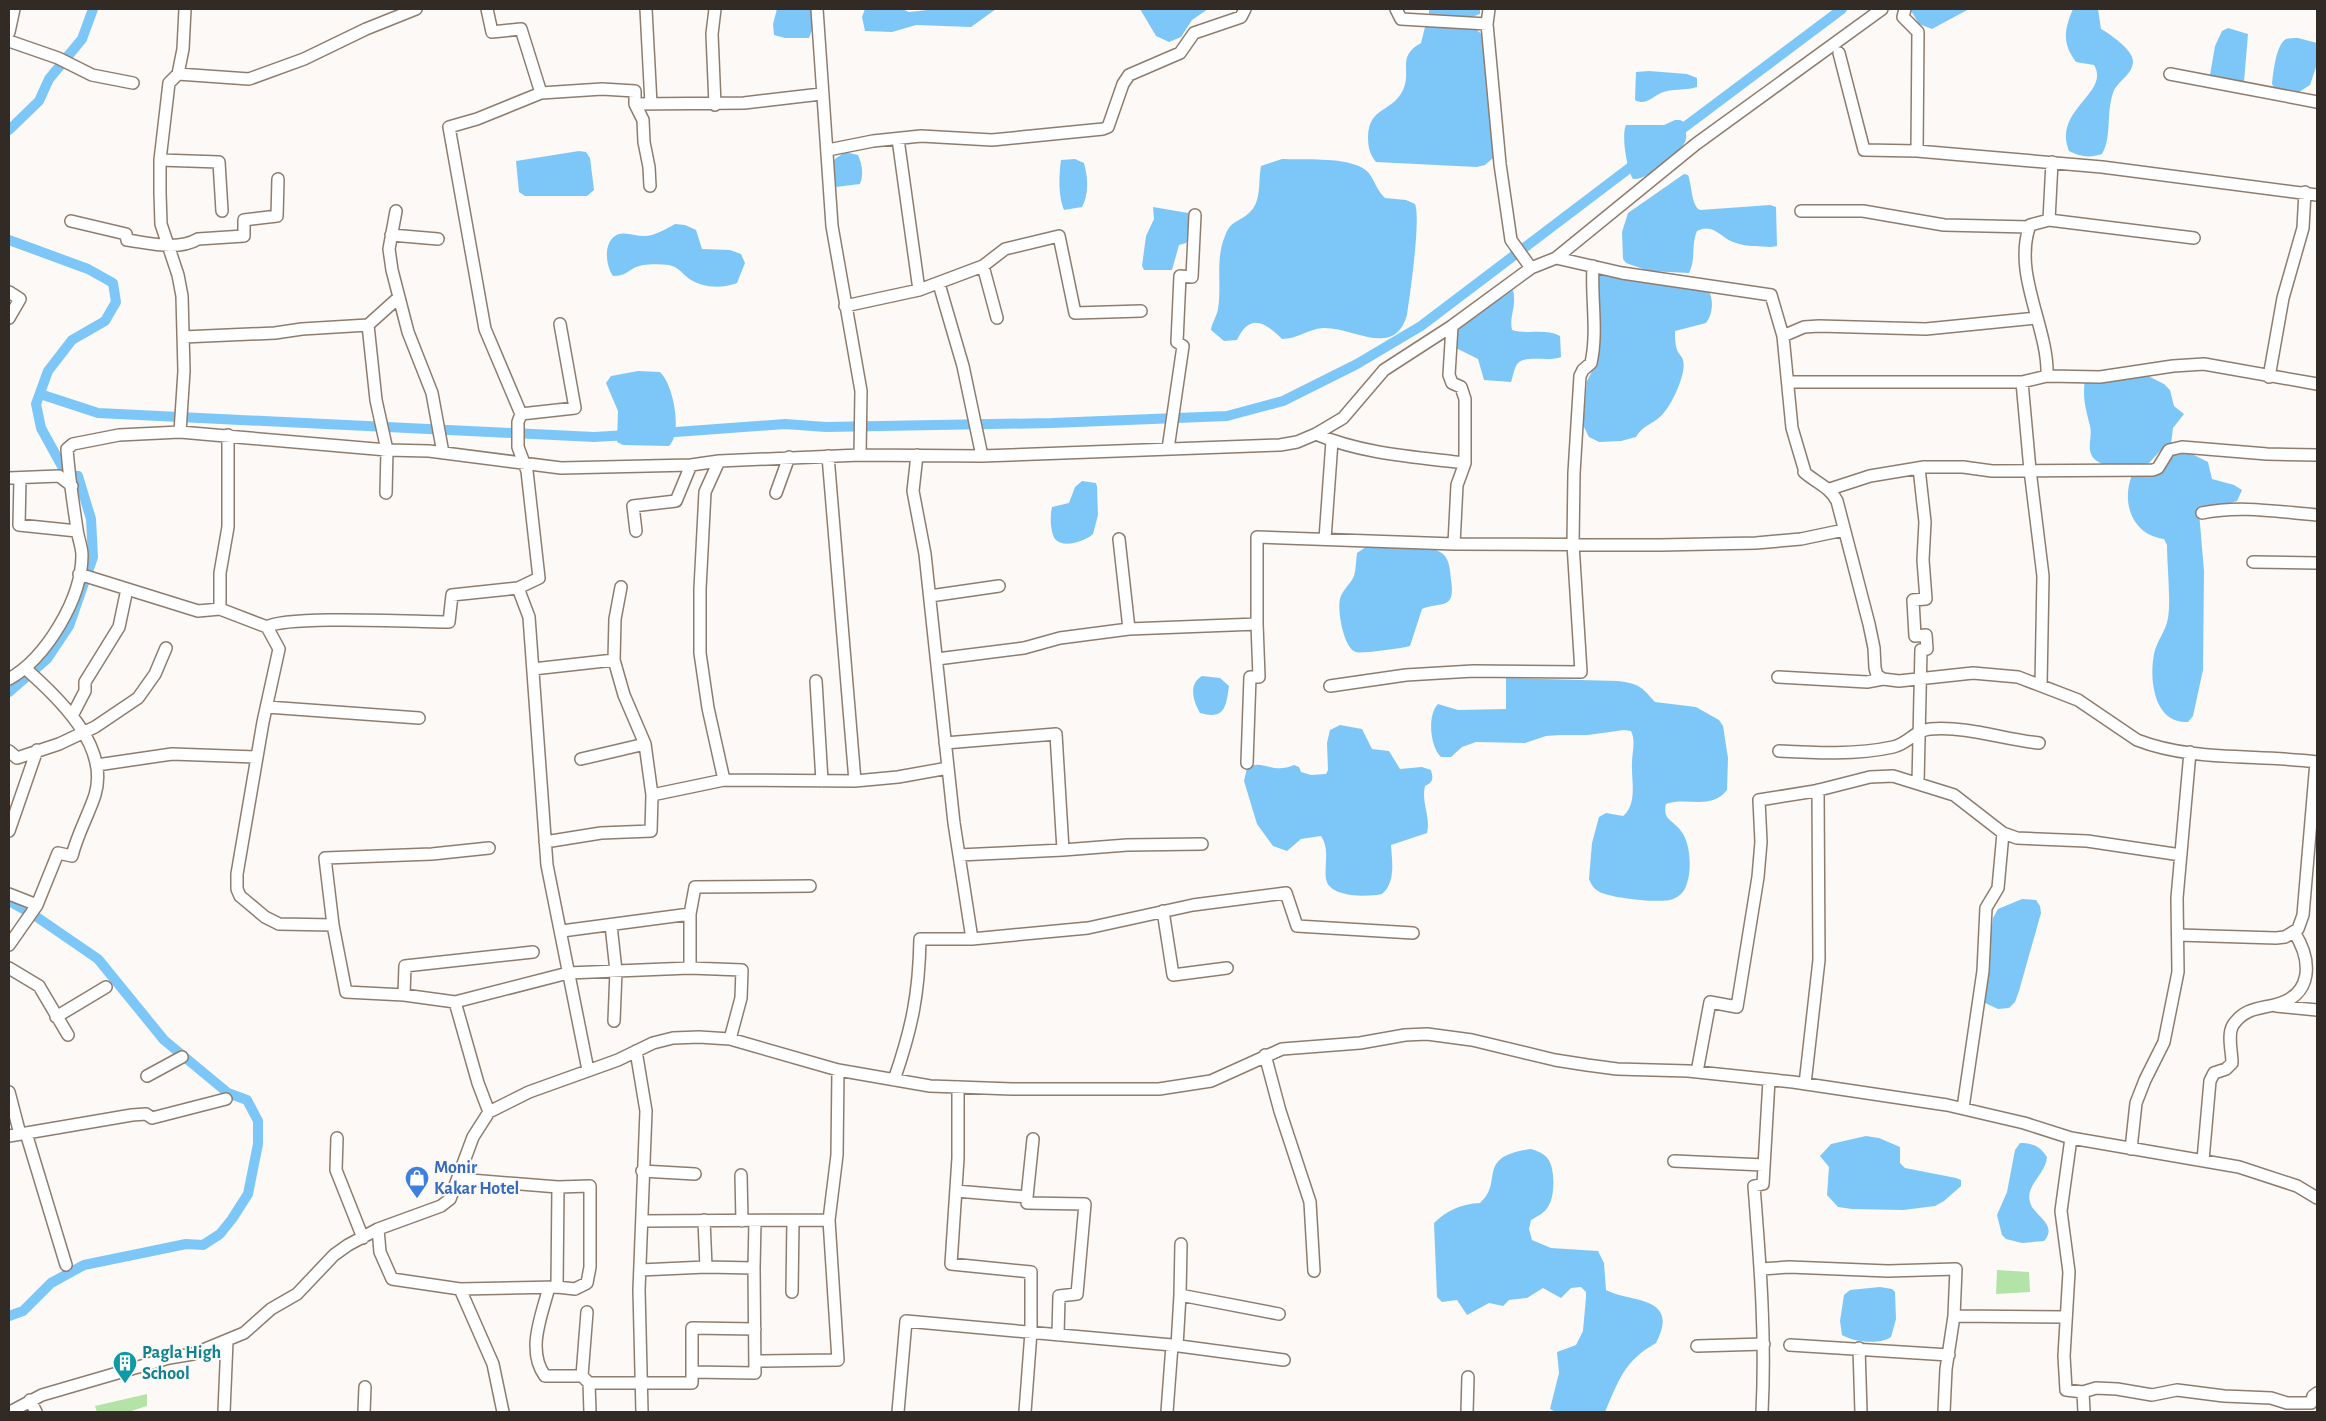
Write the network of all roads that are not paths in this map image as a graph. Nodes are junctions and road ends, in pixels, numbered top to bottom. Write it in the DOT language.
graph roads {
  1 [pos="14,9"];
  2 [pos="185,9"];
  3 [pos="416,9"];
  4 [pos="487,9"];
  5 [pos="646,9"];
  6 [pos="715,9"];
  7 [pos="817,9"];
  8 [pos="1245,9"];
  9 [pos="1396,9"];
  10 [pos="1489,9"];
  11 [pos="1882,9"];
  12 [pos="1905,9"];
  13 [pos="1487,24"];
  14 [pos="9,32"];
  15 [pos="9,41"];
  16 [pos="1839,53"];
  17 [pos="178,74"];
  18 [pos="2170,74"];
  19 [pos="133,83"];
  20 [pos="541,93"];
  21 [pos="822,94"];
  22 [pos="2317,102"];
  23 [pos="635,104"];
  24 [pos="652,104"];
  25 [pos="715,105"];
  26 [pos="898,139"];
  27 [pos="828,150"];
  28 [pos="1917,151"];
  29 [pos="160,160"];
  30 [pos="2052,162"];
  31 [pos="278,179"];
  32 [pos="650,186"];
  33 [pos="2305,192"];
  34 [pos="2317,195"];
  35 [pos="222,211"];
  36 [pos="396,211"];
  37 [pos="1801,212"];
  38 [pos="1195,214"];
  39 [pos="2049,220"];
  40 [pos="71,222"];
  41 [pos="2029,227"];
  42 [pos="391,235"];
  43 [pos="2194,238"];
  44 [pos="438,239"];
  45 [pos="168,246"];
  46 [pos="1556,258"];
  47 [pos="1529,265"];
  48 [pos="983,266"];
  49 [pos="1593,266"];
  50 [pos="938,284"];
  51 [pos="919,290"];
  52 [pos="9,292"];
  53 [pos="398,298"];
  54 [pos="845,306"];
  55 [pos="1141,310"];
  56 [pos="9,318"];
  57 [pos="998,318"];
  58 [pos="2036,318"];
  59 [pos="560,324"];
  60 [pos="368,325"];
  61 [pos="1452,326"];
  62 [pos="1784,336"];
  63 [pos="183,337"];
  64 [pos="2047,376"];
  65 [pos="2269,377"];
  66 [pos="1788,382"];
  67 [pos="2022,382"];
  68 [pos="2317,384"];
  69 [pos="520,418"];
  70 [pos="180,432"];
  71 [pos="1316,434"];
  72 [pos="228,435"];
  73 [pos="1332,441"];
  74 [pos="1168,444"];
  75 [pos="386,446"];
  76 [pos="981,451"];
  77 [pos="443,453"];
  78 [pos="860,455"];
  79 [pos="917,455"];
  80 [pos="2317,455"];
  81 [pos="828,456"];
  82 [pos="788,457"];
  83 [pos="719,461"];
  84 [pos="1465,463"];
  85 [pos="524,464"];
  86 [pos="691,465"];
  87 [pos="1919,468"];
  88 [pos="2030,470"];
  89 [pos="15,478"];
  90 [pos="72,486"];
  91 [pos="1830,489"];
  92 [pos="386,493"];
  93 [pos="776,493"];
  94 [pos="2202,513"];
  95 [pos="2317,515"];
  96 [pos="77,530"];
  97 [pos="1844,530"];
  98 [pos="636,531"];
  99 [pos="1325,538"];
  100 [pos="1119,539"];
  101 [pos="1454,544"];
  102 [pos="1573,544"];
  103 [pos="2253,562"];
  104 [pos="2317,563"];
  105 [pos="79,574"];
  106 [pos="1000,586"];
  107 [pos="620,587"];
  108 [pos="518,588"];
  109 [pos="128,589"];
  110 [pos="930,596"];
  111 [pos="220,609"];
  112 [pos="1257,624"];
  113 [pos="266,627"];
  114 [pos="1129,629"];
  115 [pos="166,648"];
  116 [pos="937,659"];
  117 [pos="614,660"];
  118 [pos="25,668"];
  119 [pos="532,669"];
  120 [pos="1778,677"];
  121 [pos="9,679"];
  122 [pos="1922,679"];
  123 [pos="1883,680"];
  124 [pos="816,681"];
  125 [pos="2041,685"];
  126 [pos="1330,686"];
  127 [pos="267,707"];
  128 [pos="72,716"];
  129 [pos="419,718"];
  130 [pos="1920,731"];
  131 [pos="84,732"];
  132 [pos="945,743"];
  133 [pos="2039,743"];
  134 [pos="645,744"];
  135 [pos="37,750"];
  136 [pos="9,751"];
  137 [pos="1779,751"];
  138 [pos="2190,752"];
  139 [pos="257,757"];
  140 [pos="581,760"];
  141 [pos="2317,762"];
  142 [pos="1248,763"];
  143 [pos="97,765"];
  144 [pos="948,768"];
  145 [pos="724,780"];
  146 [pos="822,781"];
  147 [pos="855,781"];
  148 [pos="1918,783"];
  149 [pos="1818,790"];
  150 [pos="652,795"];
  151 [pos="9,831"];
  152 [pos="2004,833"];
  153 [pos="545,842"];
  154 [pos="1202,844"];
  155 [pos="489,848"];
  156 [pos="1063,850"];
  157 [pos="959,855"];
  158 [pos="2181,855"];
  159 [pos="810,886"];
  160 [pos="9,894"];
  161 [pos="37,905"];
  162 [pos="1163,911"];
  163 [pos="690,914"];
  164 [pos="333,925"];
  165 [pos="611,925"];
  166 [pos="562,931"];
  167 [pos="2294,932"];
  168 [pos="1413,933"];
  169 [pos="2178,935"];
  170 [pos="972,938"];
  171 [pos="9,945"];
  172 [pos="534,952"];
  173 [pos="9,968"];
  174 [pos="690,968"];
  175 [pos="1227,968"];
  176 [pos="616,971"];
  177 [pos="568,973"];
  178 [pos="106,987"];
  179 [pos="404,995"];
  180 [pos="454,1002"];
  181 [pos="2274,1005"];
  182 [pos="2317,1010"];
  183 [pos="56,1017"];
  184 [pos="614,1020"];
  185 [pos="68,1036"];
  186 [pos="730,1039"];
  187 [pos="636,1052"];
  188 [pos="1265,1055"];
  189 [pos="182,1057"];
  190 [pos="588,1070"];
  191 [pos="838,1070"];
  192 [pos="1697,1072"];
  193 [pos="147,1076"];
  194 [pos="894,1080"];
  195 [pos="1770,1080"];
  196 [pos="1805,1084"];
  197 [pos="958,1087"];
  198 [pos="9,1092"];
  199 [pos="226,1099"];
  200 [pos="1962,1108"];
  201 [pos="490,1112"];
  202 [pos="19,1134"];
  203 [pos="337,1138"];
  204 [pos="2071,1138"];
  205 [pos="1033,1139"];
  206 [pos="2131,1149"];
  207 [pos="2203,1160"];
  208 [pos="1674,1161"];
  209 [pos="1764,1165"];
  210 [pos="642,1171"];
  211 [pos="695,1174"];
  212 [pos="741,1175"];
  213 [pos="458,1179"];
  214 [pos="558,1187"];
  215 [pos="956,1191"];
  216 [pos="1027,1197"];
  217 [pos="2317,1198"];
  218 [pos="704,1220"];
  219 [pos="829,1220"];
  220 [pos="642,1221"];
  221 [pos="742,1221"];
  222 [pos="755,1221"];
  223 [pos="793,1221"];
  224 [pos="378,1229"];
  225 [pos="363,1238"];
  226 [pos="1181,1244"];
  227 [pos="66,1265"];
  228 [pos="706,1267"];
  229 [pos="754,1268"];
  230 [pos="1761,1269"];
  231 [pos="640,1270"];
  232 [pos="1314,1271"];
  233 [pos="553,1287"];
  234 [pos="460,1289"];
  235 [pos="792,1292"];
  236 [pos="1180,1295"];
  237 [pos="587,1312"];
  238 [pos="1279,1314"];
  239 [pos="1954,1316"];
  240 [pos="2066,1317"];
  241 [pos="754,1329"];
  242 [pos="1031,1332"];
  243 [pos="1058,1335"];
  244 [pos="227,1341"];
  245 [pos="1764,1344"];
  246 [pos="1790,1345"];
  247 [pos="1175,1346"];
  248 [pos="1697,1346"];
  249 [pos="1859,1348"];
  250 [pos="1949,1355"];
  251 [pos="1284,1360"];
  252 [pos="755,1362"];
  253 [pos="692,1372"];
  254 [pos="1468,1377"];
  255 [pos="586,1380"];
  256 [pos="641,1384"];
  257 [pos="365,1387"];
  258 [pos="2083,1392"];
  259 [pos="2317,1393"];
  260 [pos="30,1400"];
  261 [pos="10,1412"];
  262 [pos="36,1412"];
  263 [pos="224,1412"];
  264 [pos="364,1412"];
  265 [pos="503,1412"];
  266 [pos="590,1412"];
  267 [pos="642,1412"];
  268 [pos="898,1412"];
  269 [pos="1025,1412"];
  270 [pos="1167,1412"];
  271 [pos="1467,1412"];
  272 [pos="1762,1412"];
  273 [pos="1861,1412"];
  274 [pos="1944,1412"];
  275 [pos="2084,1412"];
  1 -- 14 [label="street"];
  2 -- 17 [label="street"];
  3 -- 17 [label="street"];
  4 -- 20 [label="street"];
  5 -- 24 [label="street"];
  6 -- 25 [label="street"];
  7 -- 21 [label="street"];
  8 -- 26 [label="street"];
  9 -- 13 [label="street"];
  10 -- 13 [label="street"];
  11 -- 46 [label="street"];
  12 -- 28 [label="street"];
  13 -- 47 [label="street"];
  15 -- 19 [label="street"];
  16 -- 28 [label="street"];
  17 -- 29 [label="street"];
  18 -- 22 [label="street"];
  20 -- 23 [label="street"];
  20 -- 69 [label="street"];
  21 -- 25 [label="street"];
  21 -- 27 [label="street"];
  23 -- 24 [label="street"];
  23 -- 32 [label="street"];
  24 -- 25 [label="street"];
  26 -- 27 [label="street"];
  26 -- 51 [label="street"];
  27 -- 54 [label="street"];
  28 -- 30 [label="street"];
  29 -- 35 [label="street"];
  29 -- 45 [label="street"];
  30 -- 33 [label="street"];
  30 -- 39 [label="street"];
  31 -- 45 [label="street"];
  33 -- 34 [label="street"];
  33 -- 65 [label="street"];
  36 -- 42 [label="street"];
  37 -- 41 [label="street"];
  38 -- 74 [label="street"];
  39 -- 41 [label="street"];
  39 -- 43 [label="street"];
  40 -- 45 [label="street"];
  41 -- 58 [label="street"];
  42 -- 44 [label="street"];
  42 -- 53 [label="street"];
  45 -- 63 [label="street"];
  46 -- 47 [label="street"];
  46 -- 49 [label="street"];
  47 -- 61 [label="street"];
  48 -- 50 [label="street"];
  48 -- 55 [label="street"];
  48 -- 57 [label="street"];
  49 -- 62 [label="street"];
  49 -- 102 [label="street"];
  50 -- 51 [label="street"];
  50 -- 76 [label="street"];
  51 -- 54 [label="street"];
  52 -- 56 [label="street"];
  53 -- 60 [label="street"];
  53 -- 77 [label="street"];
  54 -- 78 [label="street"];
  58 -- 62 [label="street"];
  58 -- 64 [label="street"];
  59 -- 69 [label="street"];
  60 -- 63 [label="street"];
  60 -- 75 [label="street"];
  61 -- 71 [label="street"];
  61 -- 84 [label="street"];
  62 -- 66 [label="street"];
  63 -- 70 [label="street"];
  64 -- 65 [label="street"];
  64 -- 67 [label="street"];
  65 -- 68 [label="street"];
  66 -- 67 [label="street"];
  66 -- 91 [label="street"];
  67 -- 88 [label="street"];
  69 -- 85 [label="street"];
  70 -- 72 [label="street"];
  70 -- 90 [label="street"];
  71 -- 73 [label="street"];
  71 -- 74 [label="street"];
  72 -- 75 [label="street"];
  72 -- 111 [label="street"];
  73 -- 84 [label="street"];
  73 -- 99 [label="street"];
  74 -- 76 [label="street"];
  75 -- 77 [label="street"];
  75 -- 92 [label="street"];
  76 -- 79 [label="street"];
  77 -- 85 [label="street"];
  78 -- 79 [label="street"];
  78 -- 81 [label="street"];
  79 -- 110 [label="street"];
  80 -- 88 [label="street"];
  81 -- 82 [label="street"];
  81 -- 147 [label="street"];
  82 -- 83 [label="street"];
  82 -- 93 [label="street"];
  83 -- 86 [label="street"];
  83 -- 145 [label="street"];
  84 -- 101 [label="street"];
  85 -- 86 [label="street"];
  85 -- 108 [label="street"];
  86 -- 98 [label="street"];
  87 -- 88 [label="street"];
  87 -- 91 [label="street"];
  87 -- 122 [label="street"];
  88 -- 125 [label="street"];
  89 -- 90 [label="street"];
  89 -- 96 [label="street"];
  90 -- 96 [label="street"];
  91 -- 97 [label="street"];
  94 -- 95 [label="street"];
  96 -- 105 [label="street"];
  97 -- 102 [label="street"];
  97 -- 123 [label="street"];
  99 -- 101 [label="street"];
  99 -- 112 [label="street"];
  100 -- 114 [label="street"];
  101 -- 102 [label="street"];
  102 -- 126 [label="street"];
  103 -- 104 [label="street"];
  105 -- 109 [label="street"];
  105 -- 118 [label="street"];
  106 -- 110 [label="street"];
  107 -- 117 [label="street"];
  108 -- 113 [label="street"];
  108 -- 119 [label="street"];
  109 -- 111 [label="street"];
  109 -- 128 [label="street"];
  110 -- 116 [label="street"];
  111 -- 113 [label="street"];
  112 -- 114 [label="street"];
  112 -- 142 [label="street"];
  113 -- 127 [label="street"];
  114 -- 116 [label="street"];
  115 -- 131 [label="street"];
  116 -- 132 [label="street"];
  117 -- 119 [label="street"];
  117 -- 134 [label="street"];
  118 -- 121 [label="street"];
  118 -- 128 [label="street"];
  119 -- 153 [label="street"];
  120 -- 123 [label="street"];
  122 -- 123 [label="street"];
  122 -- 125 [label="street"];
  122 -- 130 [label="street"];
  124 -- 146 [label="street"];
  125 -- 138 [label="street"];
  127 -- 129 [label="street"];
  127 -- 139 [label="street"];
  128 -- 131 [label="street"];
  130 -- 133 [label="street"];
  130 -- 137 [label="street"];
  130 -- 148 [label="street"];
  131 -- 135 [label="street"];
  131 -- 143 [label="street"];
  132 -- 144 [label="street"];
  132 -- 156 [label="street"];
  134 -- 140 [label="street"];
  134 -- 150 [label="street"];
  135 -- 136 [label="street"];
  135 -- 151 [label="street"];
  138 -- 141 [label="street"];
  138 -- 158 [label="street"];
  139 -- 143 [label="street"];
  139 -- 164 [label="street"];
  141 -- 167 [label="street"];
  143 -- 161 [label="street"];
  144 -- 147 [label="street"];
  144 -- 157 [label="street"];
  145 -- 146 [label="street"];
  145 -- 150 [label="street"];
  146 -- 147 [label="street"];
  148 -- 149 [label="street"];
  148 -- 152 [label="street"];
  149 -- 192 [label="street"];
  149 -- 196 [label="street"];
  150 -- 153 [label="street"];
  152 -- 158 [label="street"];
  152 -- 200 [label="street"];
  153 -- 166 [label="street"];
  154 -- 156 [label="street"];
  155 -- 164 [label="street"];
  156 -- 157 [label="street"];
  157 -- 170 [label="street"];
  158 -- 169 [label="street"];
  159 -- 163 [label="street"];
  160 -- 161 [label="street"];
  161 -- 171 [label="street"];
  162 -- 168 [label="street"];
  162 -- 170 [label="street"];
  162 -- 175 [label="street"];
  163 -- 165 [label="street"];
  163 -- 174 [label="street"];
  164 -- 179 [label="street"];
  165 -- 166 [label="street"];
  165 -- 176 [label="street"];
  166 -- 177 [label="street"];
  167 -- 169 [label="street"];
  167 -- 181 [label="street"];
  169 -- 206 [label="street"];
  170 -- 194 [label="street"];
  172 -- 179 [label="street"];
  173 -- 183 [label="street"];
  174 -- 176 [label="street"];
  174 -- 186 [label="street"];
  176 -- 177 [label="street"];
  176 -- 184 [label="street"];
  177 -- 180 [label="street"];
  177 -- 190 [label="street"];
  178 -- 183 [label="street"];
  179 -- 180 [label="street"];
  180 -- 201 [label="street"];
  181 -- 182 [label="street"];
  181 -- 207 [label="street"];
  183 -- 185 [label="street"];
  186 -- 187 [label="street"];
  186 -- 191 [label="street"];
  187 -- 190 [label="street"];
  187 -- 210 [label="street"];
  188 -- 192 [label="street"];
  188 -- 197 [label="street"];
  188 -- 232 [label="street"];
  189 -- 193 [label="street"];
  190 -- 201 [label="street"];
  191 -- 194 [label="street"];
  191 -- 219 [label="street"];
  192 -- 195 [label="street"];
  194 -- 197 [label="street"];
  195 -- 196 [label="street"];
  195 -- 209 [label="street"];
  196 -- 200 [label="street"];
  197 -- 215 [label="street"];
  198 -- 202 [label="street"];
  199 -- 202 [label="street"];
  200 -- 204 [label="street"];
  201 -- 213 [label="street"];
  202 -- 227 [label="street"];
  203 -- 225 [label="street"];
  204 -- 206 [label="street"];
  204 -- 240 [label="street"];
  205 -- 216 [label="street"];
  206 -- 207 [label="street"];
  207 -- 217 [label="street"];
  208 -- 209 [label="street"];
  209 -- 230 [label="street"];
  210 -- 211 [label="street"];
  210 -- 220 [label="street"];
  212 -- 221 [label="street"];
  213 -- 214 [label="street"];
  213 -- 224 [label="street"];
  214 -- 233 [label="street"];
  214 -- 233 [label="street"];
  215 -- 216 [label="street"];
  215 -- 242 [label="street"];
  216 -- 243 [label="street"];
  218 -- 220 [label="street"];
  218 -- 221 [label="street"];
  218 -- 228 [label="street"];
  219 -- 223 [label="street"];
  219 -- 252 [label="street"];
  220 -- 231 [label="street"];
  221 -- 222 [label="street"];
  222 -- 223 [label="street"];
  222 -- 229 [label="street"];
  223 -- 235 [label="street"];
  224 -- 225 [label="street"];
  224 -- 234 [label="street"];
  225 -- 244 [label="street"];
  226 -- 236 [label="street"];
  228 -- 229 [label="street"];
  228 -- 231 [label="street"];
  229 -- 241 [label="street"];
  230 -- 239 [label="street"];
  230 -- 245 [label="street"];
  231 -- 256 [label="street"];
  233 -- 234 [label="street"];
  233 -- 255 [label="street"];
  234 -- 265 [label="street"];
  236 -- 238 [label="street"];
  236 -- 247 [label="street"];
  237 -- 255 [label="street"];
  239 -- 240 [label="street"];
  239 -- 250 [label="street"];
  240 -- 258 [label="street"];
  241 -- 252 [label="street"];
  241 -- 253 [label="street"];
  242 -- 243 [label="street"];
  242 -- 268 [label="street"];
  242 -- 269 [label="street"];
  243 -- 247 [label="street"];
  244 -- 260 [label="street"];
  244 -- 263 [label="street"];
  245 -- 248 [label="street"];
  245 -- 272 [label="street"];
  246 -- 249 [label="street"];
  247 -- 251 [label="street"];
  247 -- 270 [label="street"];
  249 -- 250 [label="street"];
  249 -- 273 [label="street"];
  250 -- 274 [label="street"];
  252 -- 253 [label="street"];
  253 -- 256 [label="street"];
  254 -- 271 [label="street"];
  255 -- 256 [label="street"];
  255 -- 266 [label="street"];
  256 -- 267 [label="street"];
  257 -- 264 [label="street"];
  258 -- 259 [label="street"];
  258 -- 275 [label="street"];
  260 -- 261 [label="street"];
  260 -- 262 [label="street"];
}
